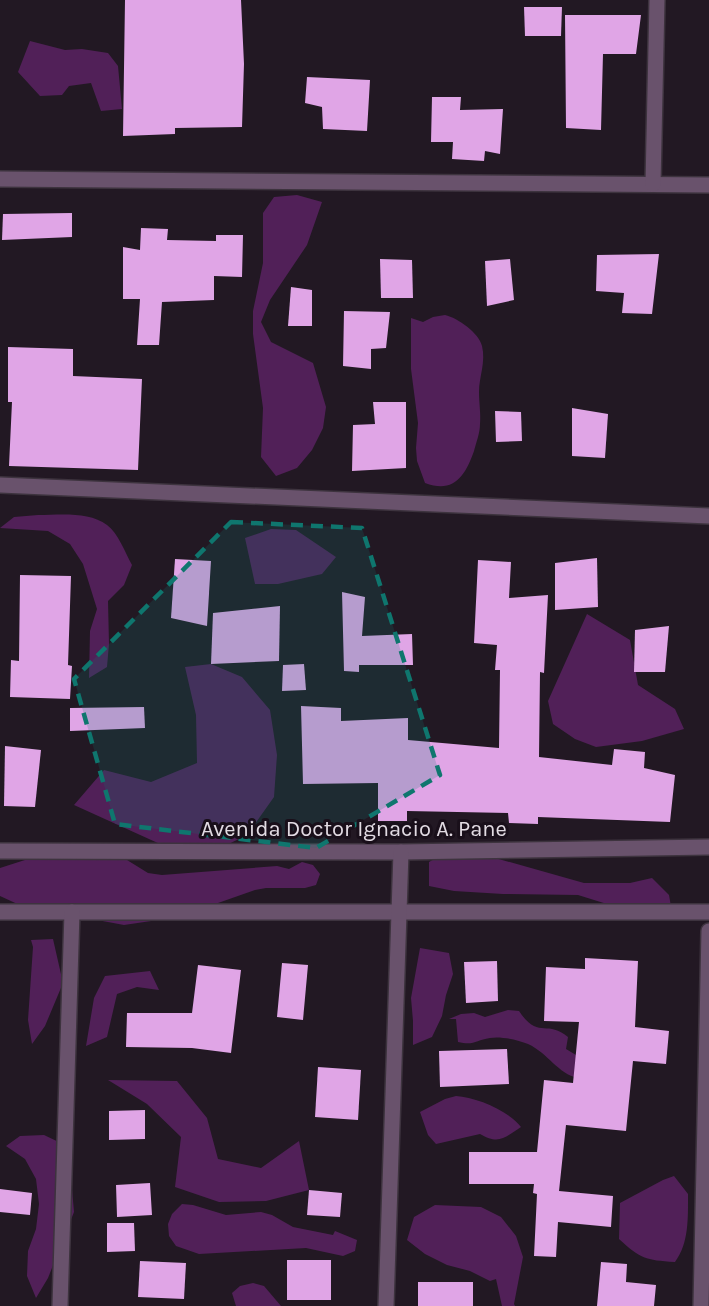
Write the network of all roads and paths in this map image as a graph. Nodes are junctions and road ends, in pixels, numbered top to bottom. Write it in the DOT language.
graph roads {
  1 [pos="657,0"];
  2 [pos="0,179"];
  3 [pos="653,184"];
  4 [pos="709,185"];
  5 [pos="0,485"];
  6 [pos="709,516"];
  7 [pos="709,847"];
  8 [pos="0,851"];
  9 [pos="401,852"];
  10 [pos="0,912"];
  11 [pos="72,912"];
  12 [pos="399,912"];
  13 [pos="709,912"];
  14 [pos="709,931"];
  15 [pos="60,1306"];
  16 [pos="386,1306"];
  17 [pos="701,1306"];
  1 -- 3 [label="street"];
  2 -- 3 [label="street"];
  3 -- 4 [label="street"];
  5 -- 6 [label="street"];
  7 -- 9 [label="street, Avenida Doctor Ignacio A. Pane"];
  8 -- 9 [label="street, Avenida Doctor Ignacio A. Pane"];
  9 -- 12 [label="street"];
  10 -- 11 [label="street"];
  11 -- 12 [label="street"];
  11 -- 15 [label="street"];
  12 -- 13 [label="street"];
  12 -- 16 [label="street"];
  14 -- 17 [label="street"];
}
